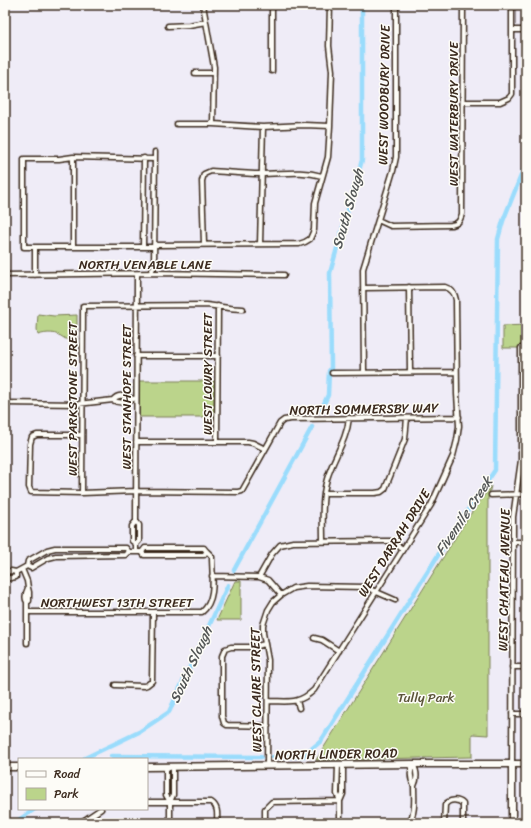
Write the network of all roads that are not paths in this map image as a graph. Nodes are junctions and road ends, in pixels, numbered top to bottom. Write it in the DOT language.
graph roads {
  1 [pos="202,5"];
  2 [pos="272,5"];
  3 [pos="330,5"];
  4 [pos="396,5"];
  5 [pos="463,5"];
  6 [pos="512,5"];
  7 [pos="206,22"];
  8 [pos="168,26"];
  9 [pos="512,30"];
  10 [pos="526,30"];
  11 [pos="272,71"];
  12 [pos="195,73"];
  13 [pos="214,73"];
  14 [pos="463,102"];
  15 [pos="177,124"];
  16 [pos="213,124"];
  17 [pos="330,126"];
  18 [pos="263,127"];
  19 [pos="155,152"];
  20 [pos="73,158"];
  21 [pos="144,158"];
  22 [pos="155,159"];
  23 [pos="261,174"];
  24 [pos="322,176"];
  25 [pos="378,220"];
  26 [pos="204,244"];
  27 [pos="260,244"];
  28 [pos="154,246"];
  29 [pos="35,247"];
  30 [pos="73,247"];
  31 [pos="143,247"];
  32 [pos="150,273"];
  33 [pos="137,274"];
  34 [pos="5,275"];
  35 [pos="35,275"];
  36 [pos="284,275"];
  37 [pos="410,287"];
  38 [pos="363,288"];
  39 [pos="136,305"];
  40 [pos="218,306"];
  41 [pos="243,309"];
  42 [pos="521,348"];
  43 [pos="136,356"];
  44 [pos="218,356"];
  45 [pos="524,369"];
  46 [pos="364,372"];
  47 [pos="410,372"];
  48 [pos="456,372"];
  49 [pos="332,373"];
  50 [pos="135,399"];
  51 [pos="113,400"];
  52 [pos="5,403"];
  53 [pos="82,404"];
  54 [pos="459,417"];
  55 [pos="349,418"];
  56 [pos="407,418"];
  57 [pos="82,435"];
  58 [pos="136,442"];
  59 [pos="217,442"];
  60 [pos="265,449"];
  61 [pos="136,491"];
  62 [pos="82,493"];
  63 [pos="324,493"];
  64 [pos="516,494"];
  65 [pos="526,494"];
  66 [pos="491,495"];
  67 [pos="136,521"];
  68 [pos="323,541"];
  69 [pos="513,542"];
  70 [pos="526,542"];
  71 [pos="136,544"];
  72 [pos="403,549"];
  73 [pos="129,552"];
  74 [pos="136,552"];
  75 [pos="142,552"];
  76 [pos="206,552"];
  77 [pos="27,566"];
  78 [pos="22,569"];
  79 [pos="5,572"];
  80 [pos="16,572"];
  81 [pos="212,576"];
  82 [pos="259,577"];
  83 [pos="5,579"];
  84 [pos="377,591"];
  85 [pos="281,595"];
  86 [pos="395,600"];
  87 [pos="27,612"];
  88 [pos="153,613"];
  89 [pos="314,638"];
  90 [pos="27,643"];
  91 [pos="265,644"];
  92 [pos="339,651"];
  93 [pos="512,667"];
  94 [pos="526,667"];
  95 [pos="116,686"];
  96 [pos="268,701"];
  97 [pos="297,701"];
  98 [pos="299,708"];
  99 [pos="512,714"];
  100 [pos="526,714"];
  101 [pos="268,726"];
  102 [pos="413,764"];
  103 [pos="512,764"];
  104 [pos="526,764"];
  105 [pos="341,765"];
  106 [pos="267,766"];
  107 [pos="5,767"];
  108 [pos="18,767"];
  109 [pos="148,767"];
  110 [pos="166,767"];
  111 [pos="173,767"];
  112 [pos="340,801"];
  113 [pos="148,802"];
  114 [pos="170,802"];
  115 [pos="100,810"];
  116 [pos="80,823"];
  117 [pos="170,823"];
  118 [pos="217,823"];
  119 [pos="264,823"];
  120 [pos="340,823"];
  121 [pos="409,823"];
  122 [pos="444,823"];
  123 [pos="463,823"];
  124 [pos="512,823"];
  1 -- 7 [label="street"];
  2 -- 11 [label="street"];
  3 -- 17 [label="street"];
  4 -- 25 [label="street, WEST WOODBURY DRIVE"];
  5 -- 14 [label="street, WEST WATERBURY DRIVE"];
  6 -- 9 [label="street"];
  7 -- 8 [label="street"];
  7 -- 13 [label="street"];
  9 -- 10 [label="street"];
  9 -- 14 [label="street"];
  12 -- 13 [label="street"];
  13 -- 16 [label="street"];
  14 -- 25 [label="street, WEST WATERBURY DRIVE"];
  15 -- 16 [label="street"];
  16 -- 18 [label="street"];
  17 -- 18 [label="street"];
  17 -- 24 [label="street"];
  18 -- 23 [label="street"];
  19 -- 22 [label="street"];
  20 -- 21 [label="street"];
  20 -- 29 [label="street"];
  20 -- 30 [label="street"];
  21 -- 22 [label="street"];
  21 -- 31 [label="street"];
  22 -- 28 [label="street"];
  23 -- 24 [label="street"];
  23 -- 26 [label="street"];
  23 -- 27 [label="street"];
  24 -- 27 [label="street"];
  25 -- 38 [label="street, WEST WOODBURY DRIVE"];
  26 -- 27 [label="street"];
  26 -- 28 [label="street"];
  28 -- 31 [label="street"];
  28 -- 32 [label="street"];
  29 -- 30 [label="street"];
  29 -- 35 [label="street"];
  30 -- 31 [label="street"];
  32 -- 33 [label="street, NORTH VENABLE LANE"];
  32 -- 36 [label="street, NORTH VENABLE LANE"];
  33 -- 35 [label="street, NORTH VENABLE LANE"];
  33 -- 39 [label="street, WEST STANHOPE STREET"];
  34 -- 35 [label="street, NORTH VENABLE LANE"];
  37 -- 38 [label="street"];
  37 -- 47 [label="street"];
  37 -- 48 [label="street"];
  38 -- 46 [label="street, WEST WOODBURY DRIVE"];
  39 -- 40 [label="street"];
  39 -- 43 [label="street, WEST STANHOPE STREET"];
  39 -- 53 [label="street, WEST PARKSTONE STREET"];
  40 -- 41 [label="street"];
  40 -- 44 [label="street, WEST LOWRY STREET"];
  42 -- 45 [label="street, WEST CHATEAU AVENUE"];
  43 -- 44 [label="street"];
  43 -- 50 [label="street, WEST STANHOPE STREET"];
  44 -- 59 [label="street, WEST LOWRY STREET"];
  45 -- 64 [label="street, WEST CHATEAU AVENUE"];
  46 -- 47 [label="street"];
  46 -- 49 [label="street"];
  47 -- 48 [label="street"];
  48 -- 54 [label="street, WEST DARRAH DRIVE"];
  50 -- 51 [label="street"];
  50 -- 51 [label="street"];
  50 -- 58 [label="street, WEST STANHOPE STREET"];
  51 -- 53 [label="street"];
  52 -- 53 [label="street"];
  53 -- 57 [label="street, WEST PARKSTONE STREET"];
  54 -- 56 [label="street, NORTH SOMMERSBY WAY"];
  54 -- 72 [label="street, WEST DARRAH DRIVE"];
  55 -- 56 [label="street, NORTH SOMMERSBY WAY"];
  55 -- 60 [label="street, NORTH SOMMERSBY WAY"];
  55 -- 63 [label="street"];
  56 -- 63 [label="street"];
  57 -- 62 [label="street, WEST PARKSTONE STREET"];
  57 -- 62 [label="street"];
  58 -- 59 [label="street"];
  58 -- 61 [label="street, WEST STANHOPE STREET"];
  59 -- 60 [label="street"];
  60 -- 61 [label="street, NORTH SOMMERSBY WAY"];
  61 -- 62 [label="street"];
  61 -- 67 [label="street, WEST STANHOPE STREET"];
  63 -- 68 [label="street"];
  64 -- 65 [label="street"];
  64 -- 66 [label="street"];
  64 -- 69 [label="street, WEST CHATEAU AVENUE"];
  67 -- 71 [label="street, WEST STANHOPE STREET"];
  67 -- 71 [label="street, WEST STANHOPE STREET"];
  68 -- 72 [label="street"];
  68 -- 82 [label="street"];
  69 -- 70 [label="street"];
  69 -- 93 [label="street, WEST CHATEAU AVENUE"];
  71 -- 74 [label="street, WEST STANHOPE STREET"];
  72 -- 84 [label="street, WEST DARRAH DRIVE"];
  73 -- 74 [label="street"];
  73 -- 77 [label="street"];
  73 -- 77 [label="street"];
  74 -- 75 [label="street"];
  75 -- 76 [label="street"];
  75 -- 76 [label="street"];
  76 -- 81 [label="street"];
  77 -- 78 [label="street"];
  78 -- 80 [label="street"];
  78 -- 87 [label="street"];
  79 -- 80 [label="street"];
  80 -- 83 [label="street"];
  81 -- 82 [label="street"];
  81 -- 88 [label="street, NORTHWEST 13TH STREET"];
  82 -- 85 [label="street"];
  84 -- 85 [label="street"];
  84 -- 86 [label="street"];
  84 -- 92 [label="street, WEST DARRAH DRIVE"];
  85 -- 91 [label="street, WEST CLAIRE STREET"];
  87 -- 88 [label="street, NORTHWEST 13TH STREET"];
  87 -- 90 [label="street"];
  88 -- 95 [label="street"];
  89 -- 92 [label="street"];
  91 -- 96 [label="street, WEST CLAIRE STREET"];
  91 -- 101 [label="street"];
  92 -- 97 [label="street, WEST DARRAH DRIVE"];
  93 -- 94 [label="street"];
  93 -- 99 [label="street, WEST CHATEAU AVENUE"];
  96 -- 97 [label="street"];
  96 -- 101 [label="street, WEST CLAIRE STREET"];
  97 -- 98 [label="street"];
  99 -- 100 [label="street"];
  99 -- 103 [label="street, WEST CHATEAU AVENUE"];
  101 -- 106 [label="street, WEST CLAIRE STREET"];
  102 -- 103 [label="main road, NORTH LINDER ROAD"];
  102 -- 105 [label="main road, NORTH LINDER ROAD"];
  102 -- 121 [label="street"];
  103 -- 104 [label="main road, NORTH LINDER ROAD"];
  103 -- 124 [label="main road"];
  105 -- 106 [label="main road, NORTH LINDER ROAD"];
  105 -- 112 [label="street"];
  106 -- 111 [label="main road, NORTH LINDER ROAD"];
  107 -- 108 [label="main road"];
  109 -- 110 [label="main road, NORTH LINDER ROAD"];
  110 -- 111 [label="main road, NORTH LINDER ROAD"];
  110 -- 114 [label="street"];
  111 -- 114 [label="street"];
  112 -- 119 [label="street"];
  112 -- 120 [label="street"];
  113 -- 114 [label="street"];
  114 -- 117 [label="street"];
  114 -- 118 [label="street"];
  115 -- 116 [label="street"];
  122 -- 123 [label="street"];
}
